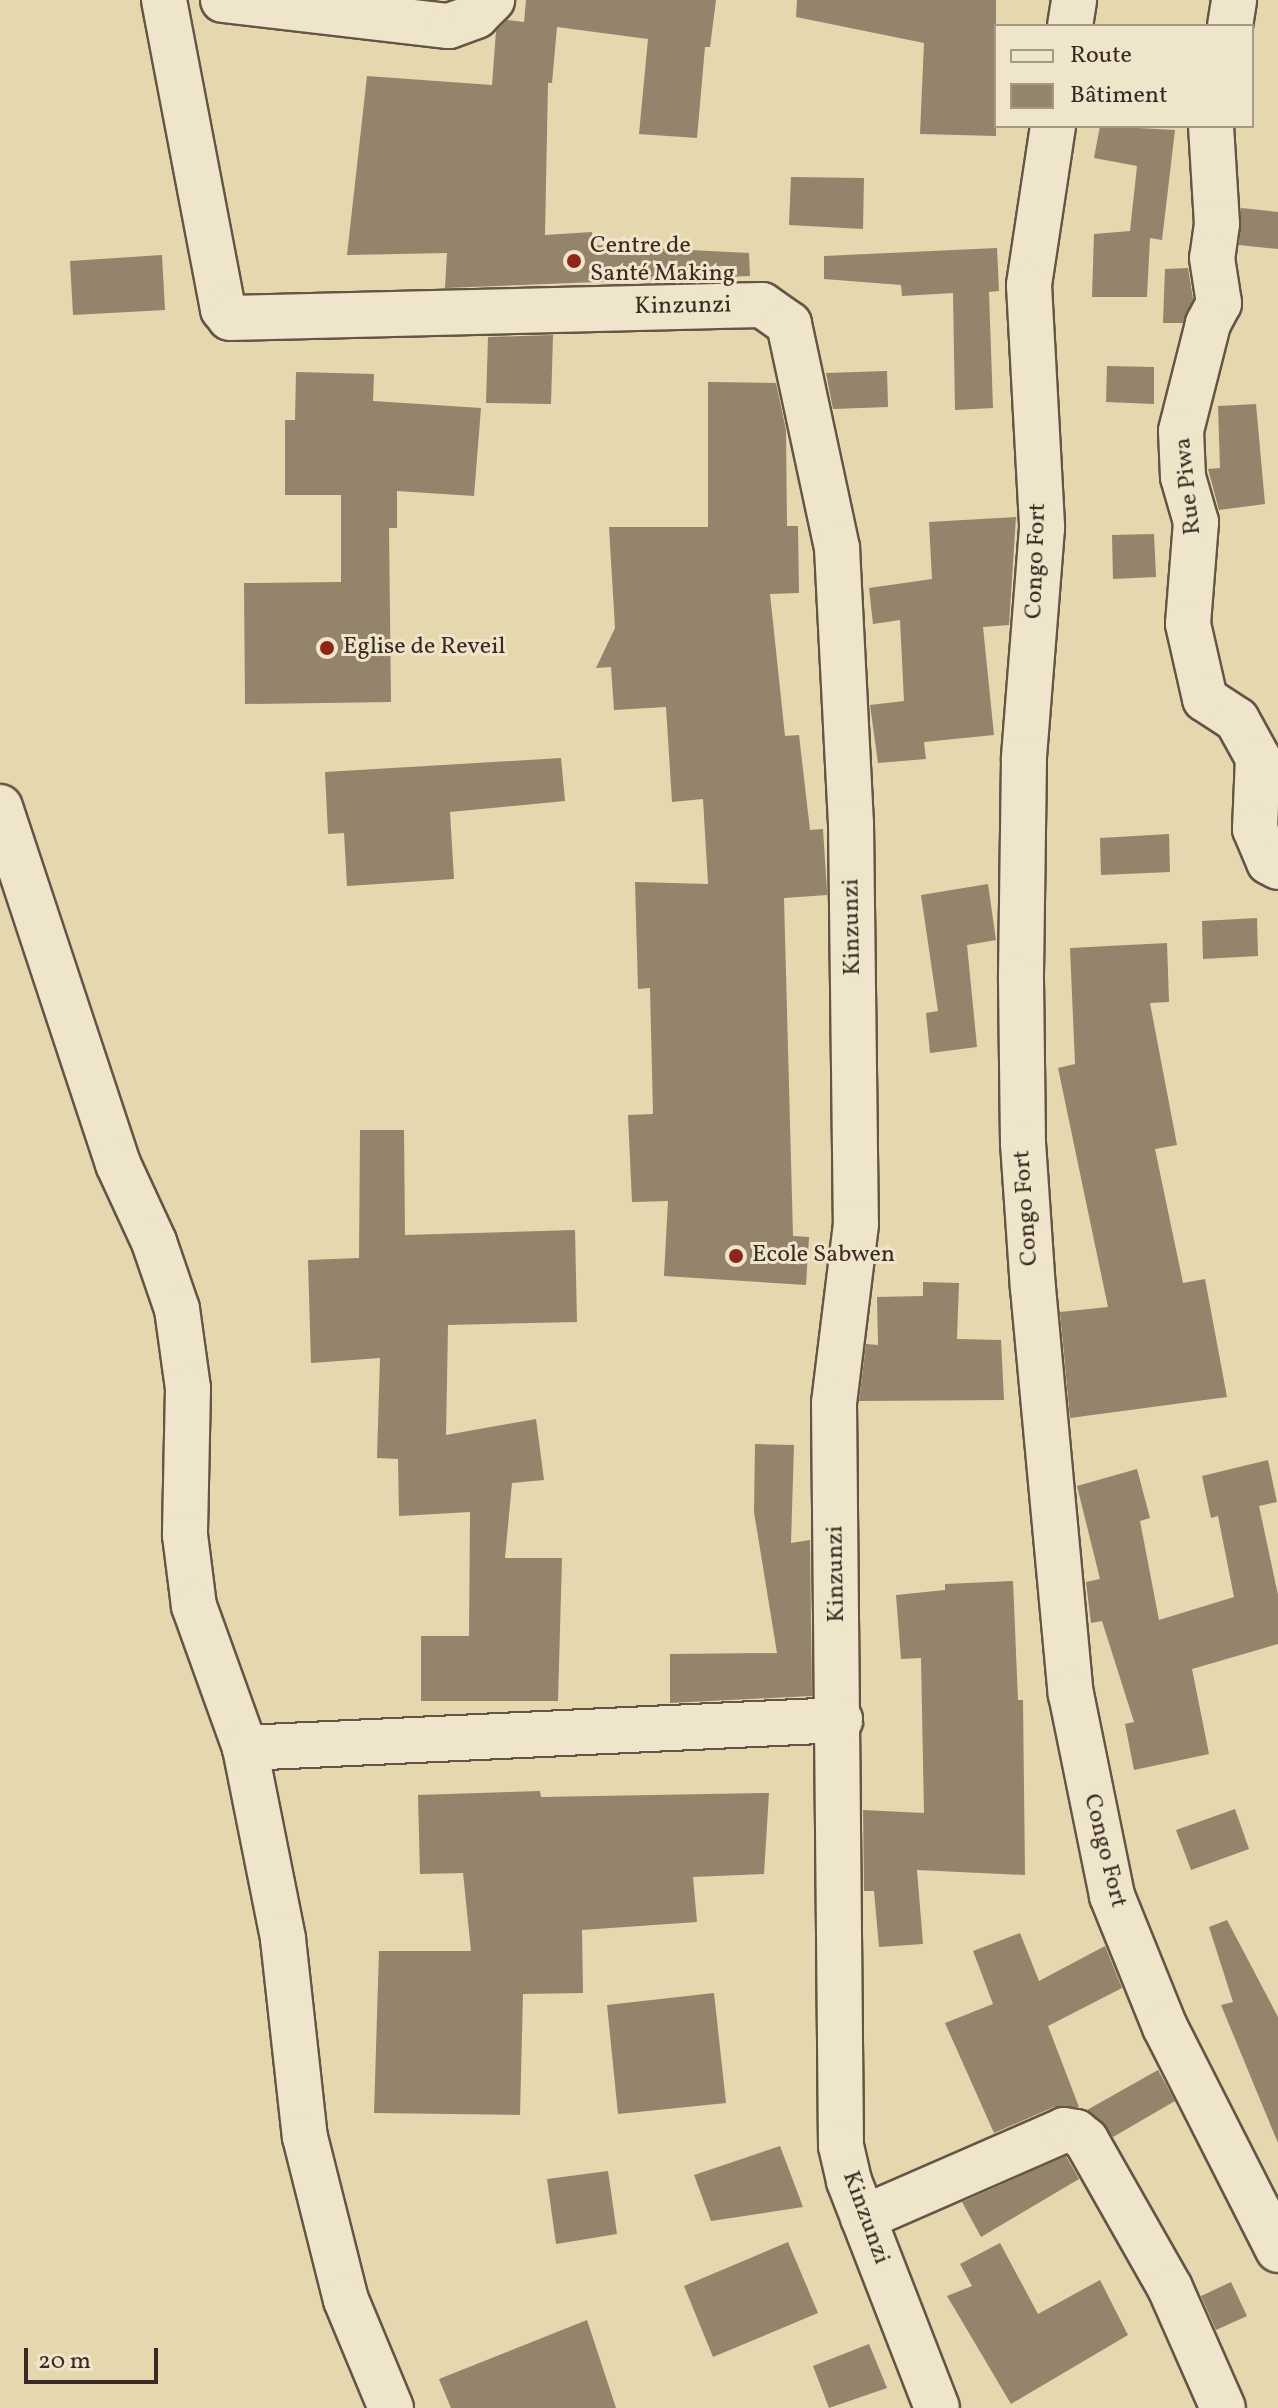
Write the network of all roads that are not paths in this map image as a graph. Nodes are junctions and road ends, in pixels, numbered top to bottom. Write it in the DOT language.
graph roads {
  1 [pos="164,0"];
  2 [pos="223,0"];
  3 [pos="492,0"];
  4 [pos="1074,0"];
  5 [pos="1234,0"];
  6 [pos="1070,24"];
  7 [pos="1230,24"];
  8 [pos="1053,128"];
  9 [pos="1211,128"];
  10 [pos="0,807"];
  11 [pos="1278,867"];
  12 [pos="840,1720"];
  13 [pos="245,1748"];
  14 [pos="863,2218"];
  15 [pos="1278,2250"];
  16 [pos="391,2408"];
  17 [pos="937,2408"];
  18 [pos="1223,2408"];
  1 -- 12 [label="street, Kinzunzi"];
  2 -- 3 [label="street"];
  4 -- 6 [label="street"];
  5 -- 7 [label="street"];
  8 -- 15 [label="street, Congo Fort"];
  9 -- 11 [label="street, Rue Piwa"];
  10 -- 13 [label="street"];
  12 -- 13 [label="street"];
  12 -- 14 [label="street, Kinzunzi"];
  13 -- 16 [label="street"];
  14 -- 17 [label="street, Kinzunzi"];
  14 -- 18 [label="street"];
}
